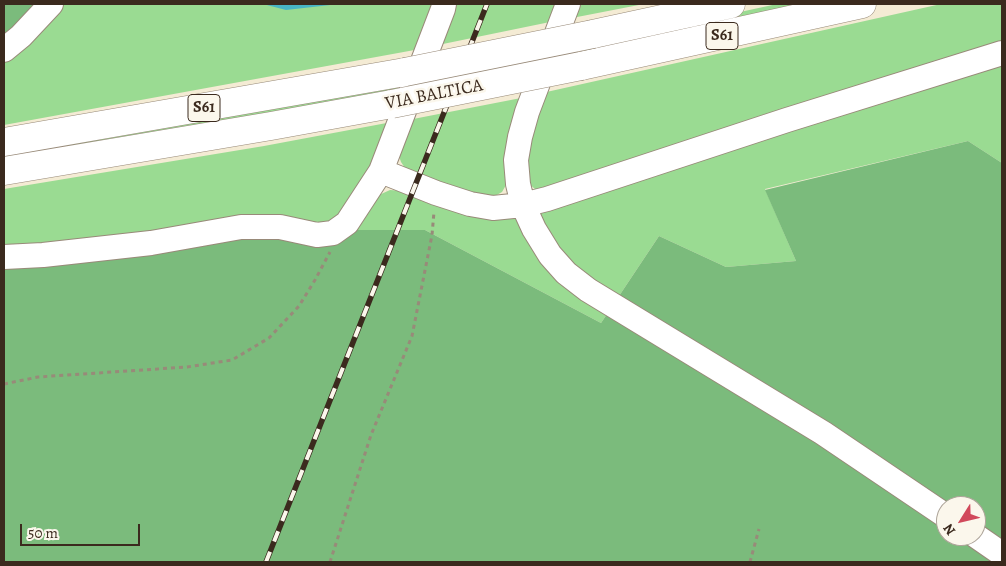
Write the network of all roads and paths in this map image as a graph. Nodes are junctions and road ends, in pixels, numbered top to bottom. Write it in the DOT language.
graph roads {
  1 [pos="51,4"];
  2 [pos="444,4"];
  3 [pos="568,4"];
  4 [pos="731,4"];
  5 [pos="862,4"];
  6 [pos="4,50"];
  7 [pos="1002,53"];
  8 [pos="4,142"];
  9 [pos="4,171"];
  10 [pos="381,171"];
  11 [pos="436,193"];
  12 [pos="523,205"];
  13 [pos="333,233"];
  14 [pos="4,258"];
  15 [pos="4,384"];
  16 [pos="936,509"];
  17 [pos="759,529"];
  18 [pos="986,543"];
  19 [pos="1002,554"];
  20 [pos="330,562"];
  21 [pos="750,562"];
  1 -- 6 [label="lane"];
  2 -- 10 [label="lane"];
  3 -- 12 [label="lane"];
  4 -- 8 [label="highway, VIA BALTICA / S61, bridge"];
  5 -- 9 [label="highway, VIA BALTICA / S61, bridge"];
  7 -- 12 [label="lane"];
  10 -- 11 [label="lane"];
  10 -- 13 [label="lane"];
  11 -- 12 [label="lane"];
  11 -- 20 [label="path"];
  12 -- 16 [label="lane"];
  13 -- 14 [label="lane"];
  13 -- 15 [label="path"];
  17 -- 21 [label="path"];
  18 -- 19 [label="lane"];
}
